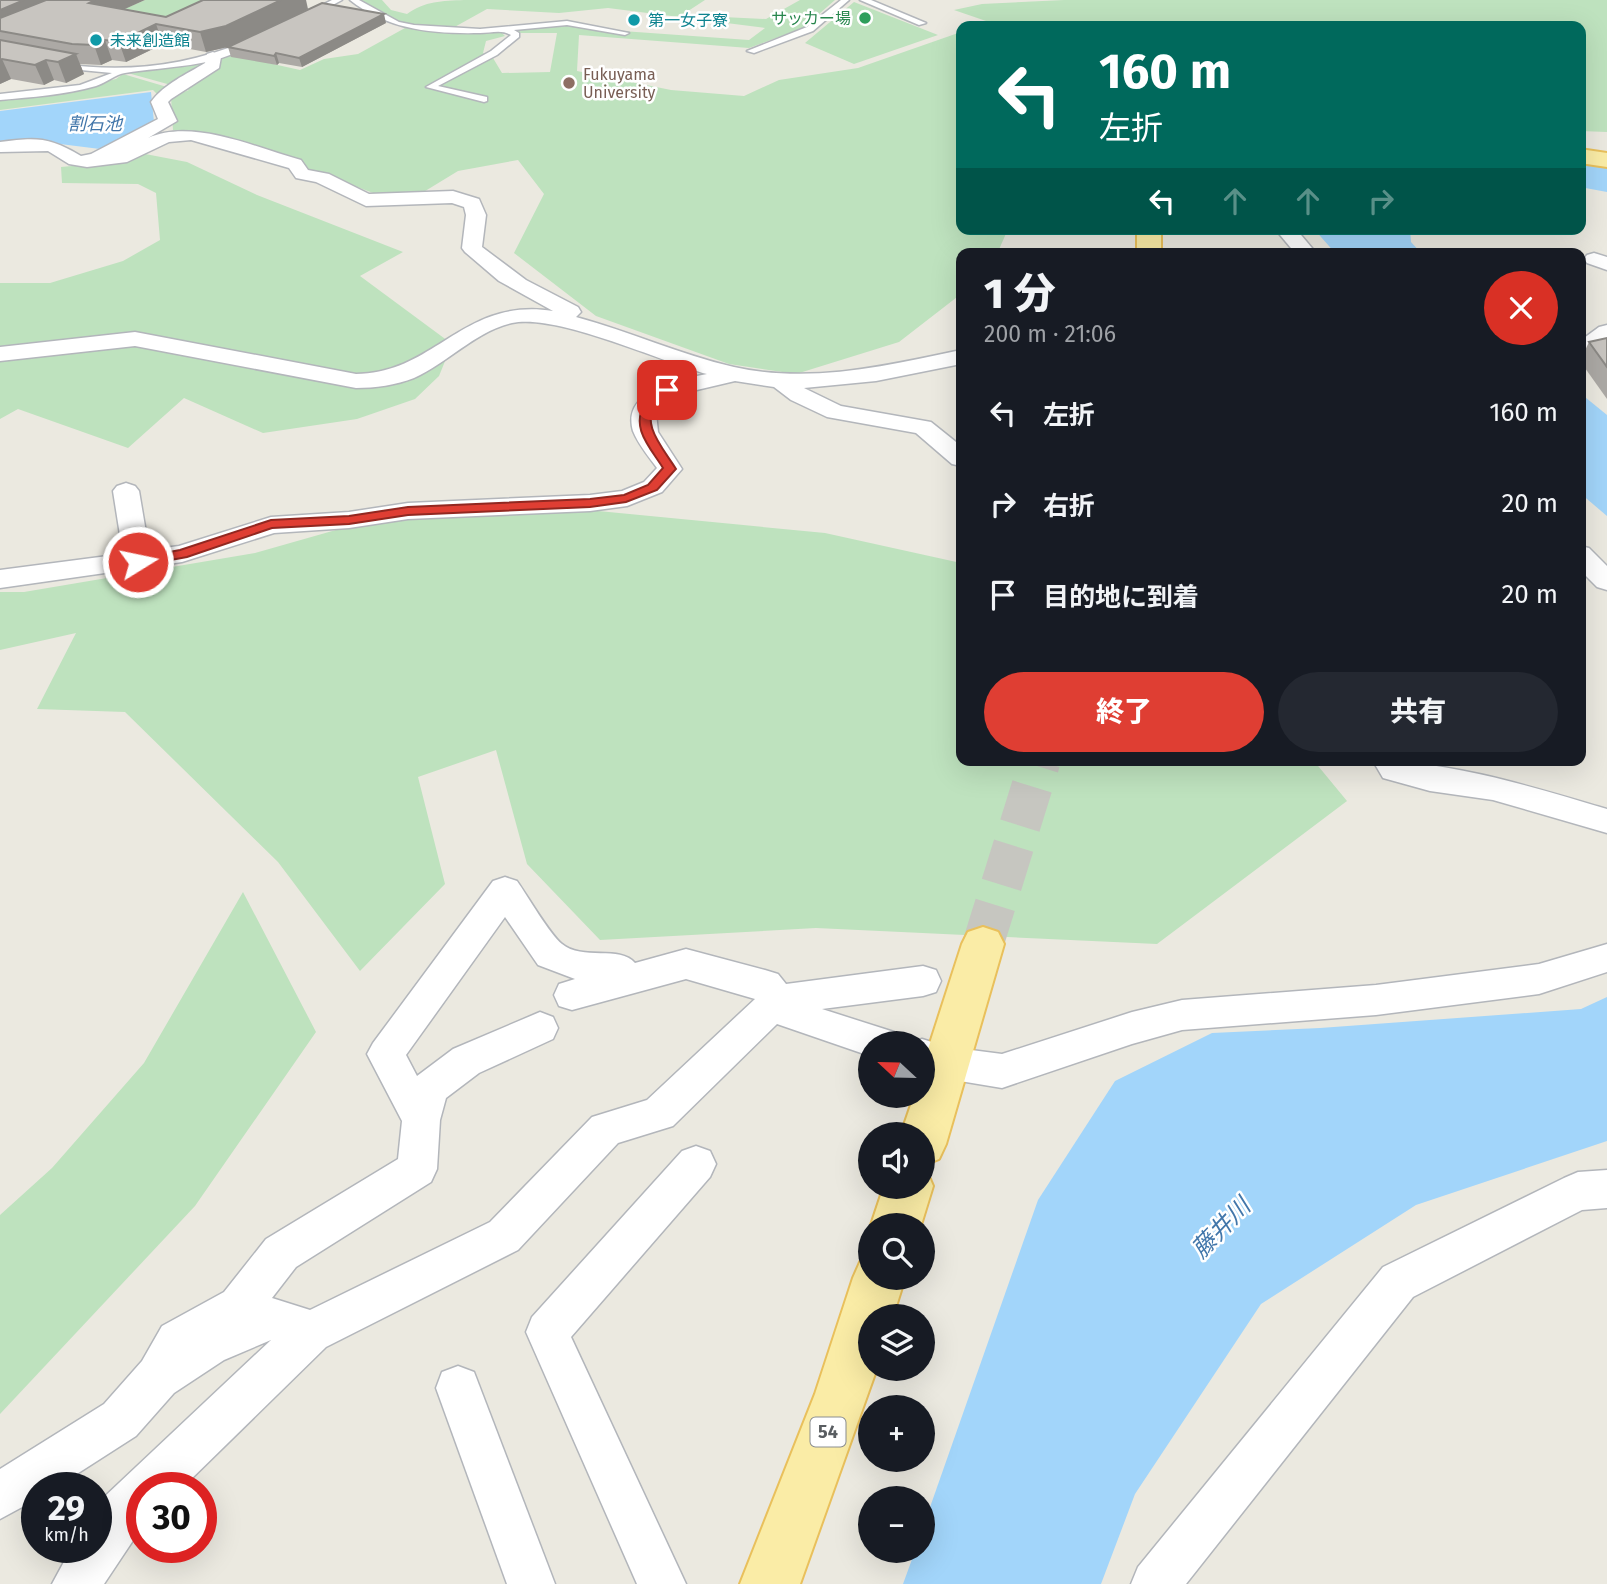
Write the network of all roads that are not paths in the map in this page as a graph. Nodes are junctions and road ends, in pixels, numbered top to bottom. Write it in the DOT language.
graph roads {
  1 [pos="338,0"];
  2 [pos="354,0"];
  3 [pos="845,0"];
  4 [pos="864,0"];
  5 [pos="301,18"];
  6 [pos="922,23"];
  7 [pos="505,28"];
  8 [pos="625,33"];
  9 [pos="257,40"];
  10 [pos="751,51"];
  11 [pos="213,57"];
  12 [pos="55,65"];
  13 [pos="120,70"];
  14 [pos="0,97"];
  15 [pos="484,99"];
  16 [pos="0,146"];
  17 [pos="1586,157"];
  18 [pos="1607,160"];
  19 [pos="87,162"];
  20 [pos="574,323"];
  21 [pos="0,354"];
  22 [pos="956,358"];
  23 [pos="735,374"];
  24 [pos="782,382"];
  25 [pos="956,455"];
  26 [pos="126,491"];
  27 [pos="1586,560"];
  28 [pos="138,562"];
  29 [pos="0,579"];
  30 [pos="1607,581"];
  31 [pos="1391,766"];
  32 [pos="1607,821"];
  33 [pos="983,944"];
  34 [pos="1607,958"];
  35 [pos="628,980"];
  36 [pos="923,981"];
  37 [pos="572,995"];
  38 [pos="778,1000"];
  39 [pos="540,1028"];
  40 [pos="858,1036"];
  41 [pos="935,1059"];
  42 [pos="421,1120"];
  43 [pos="696,1164"];
  44 [pos="1607,1189"];
  45 [pos="875,1290"];
  46 [pos="312,1332"];
  47 [pos="158,1377"];
  48 [pos="458,1388"];
  49 [pos="165,1472"];
  50 [pos="0,1496"];
  51 [pos="126,1509"];
  52 [pos="76,1584"];
  53 [pos="531,1584"];
  54 [pos="662,1584"];
  55 [pos="770,1584"];
  56 [pos="1155,1584"];
  1 -- 5 [label="lane"];
  2 -- 7 [label="lane"];
  3 -- 10 [label="lane"];
  4 -- 6 [label="lane"];
  7 -- 8 [label="lane"];
  7 -- 15 [label="lane"];
  9 -- 11 [label="lane"];
  11 -- 13 [label="lane"];
  11 -- 19 [label="street"];
  12 -- 13 [label="lane"];
  13 -- 14 [label="lane"];
  16 -- 19 [label="street"];
  17 -- 18 [label="main road"];
  19 -- 20 [label="street"];
  20 -- 21 [label="street"];
  20 -- 23 [label="street"];
  22 -- 24 [label="street"];
  23 -- 24 [label="street"];
  23 -- 28 [label="street"];
  24 -- 25 [label="street"];
  26 -- 28 [label="street"];
  27 -- 30 [label="street"];
  28 -- 29 [label="street"];
  31 -- 32 [label="street"];
  33 -- 41 [label="main road"];
  34 -- 41 [label="street"];
  35 -- 37 [label="street"];
  35 -- 38 [label="street"];
  35 -- 42 [label="street"];
  36 -- 38 [label="street"];
  38 -- 40 [label="street"];
  38 -- 46 [label="street"];
  39 -- 42 [label="street"];
  42 -- 47 [label="street"];
  43 -- 54 [label="street"];
  44 -- 56 [label="street"];
  45 -- 55 [label="main road, 54"];
  46 -- 47 [label="street"];
  46 -- 49 [label="street"];
  47 -- 50 [label="street"];
  48 -- 53 [label="street"];
  51 -- 52 [label="street"];
}
